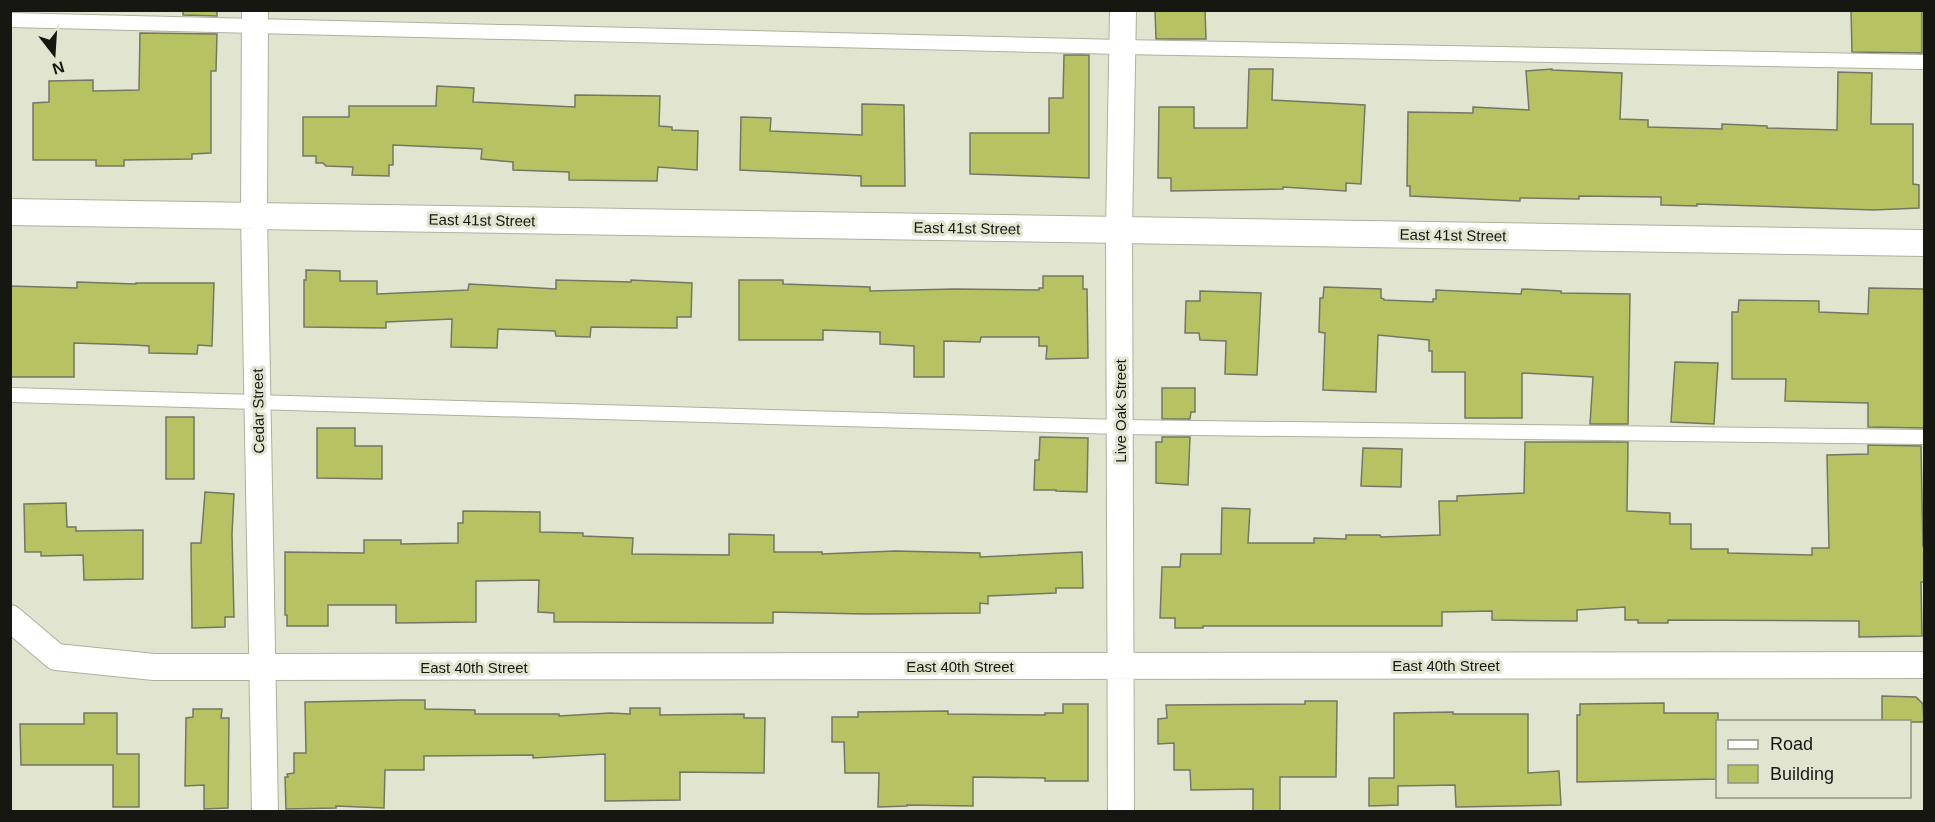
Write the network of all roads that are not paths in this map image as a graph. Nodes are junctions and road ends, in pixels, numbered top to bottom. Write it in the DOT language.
graph roads {
  1 [pos="1123,10"];
  2 [pos="255,18"];
  3 [pos="10,20"];
  4 [pos="1122,47"];
  5 [pos="1924,62"];
  6 [pos="10,212"];
  7 [pos="254,216"];
  8 [pos="1119,230"];
  9 [pos="1924,243"];
  10 [pos="10,395"];
  11 [pos="258,401"];
  12 [pos="1120,427"];
  13 [pos="1924,437"];
  14 [pos="10,618"];
  15 [pos="1924,665"];
  16 [pos="1120,666"];
  17 [pos="263,667"];
  18 [pos="265,812"];
  19 [pos="1121,812"];
  1 -- 4 [label="street, Live Oak Street"];
  2 -- 3 [label="lane"];
  2 -- 4 [label="lane"];
  2 -- 7 [label="street, Cedar Street"];
  4 -- 5 [label="lane"];
  4 -- 8 [label="street, Live Oak Street"];
  6 -- 7 [label="street, East 41st Street"];
  7 -- 8 [label="street, East 41st Street"];
  7 -- 11 [label="street, Cedar Street"];
  8 -- 9 [label="street, East 41st Street"];
  8 -- 12 [label="street, Live Oak Street"];
  10 -- 11 [label="lane"];
  11 -- 12 [label="lane"];
  11 -- 17 [label="street, Cedar Street"];
  12 -- 13 [label="lane"];
  12 -- 16 [label="street, Live Oak Street"];
  14 -- 17 [label="street, East 40th Street"];
  15 -- 16 [label="street, East 40th Street"];
  16 -- 17 [label="street, East 40th Street"];
  16 -- 19 [label="street, Live Oak Street"];
  17 -- 18 [label="street, Cedar Street"];
}
